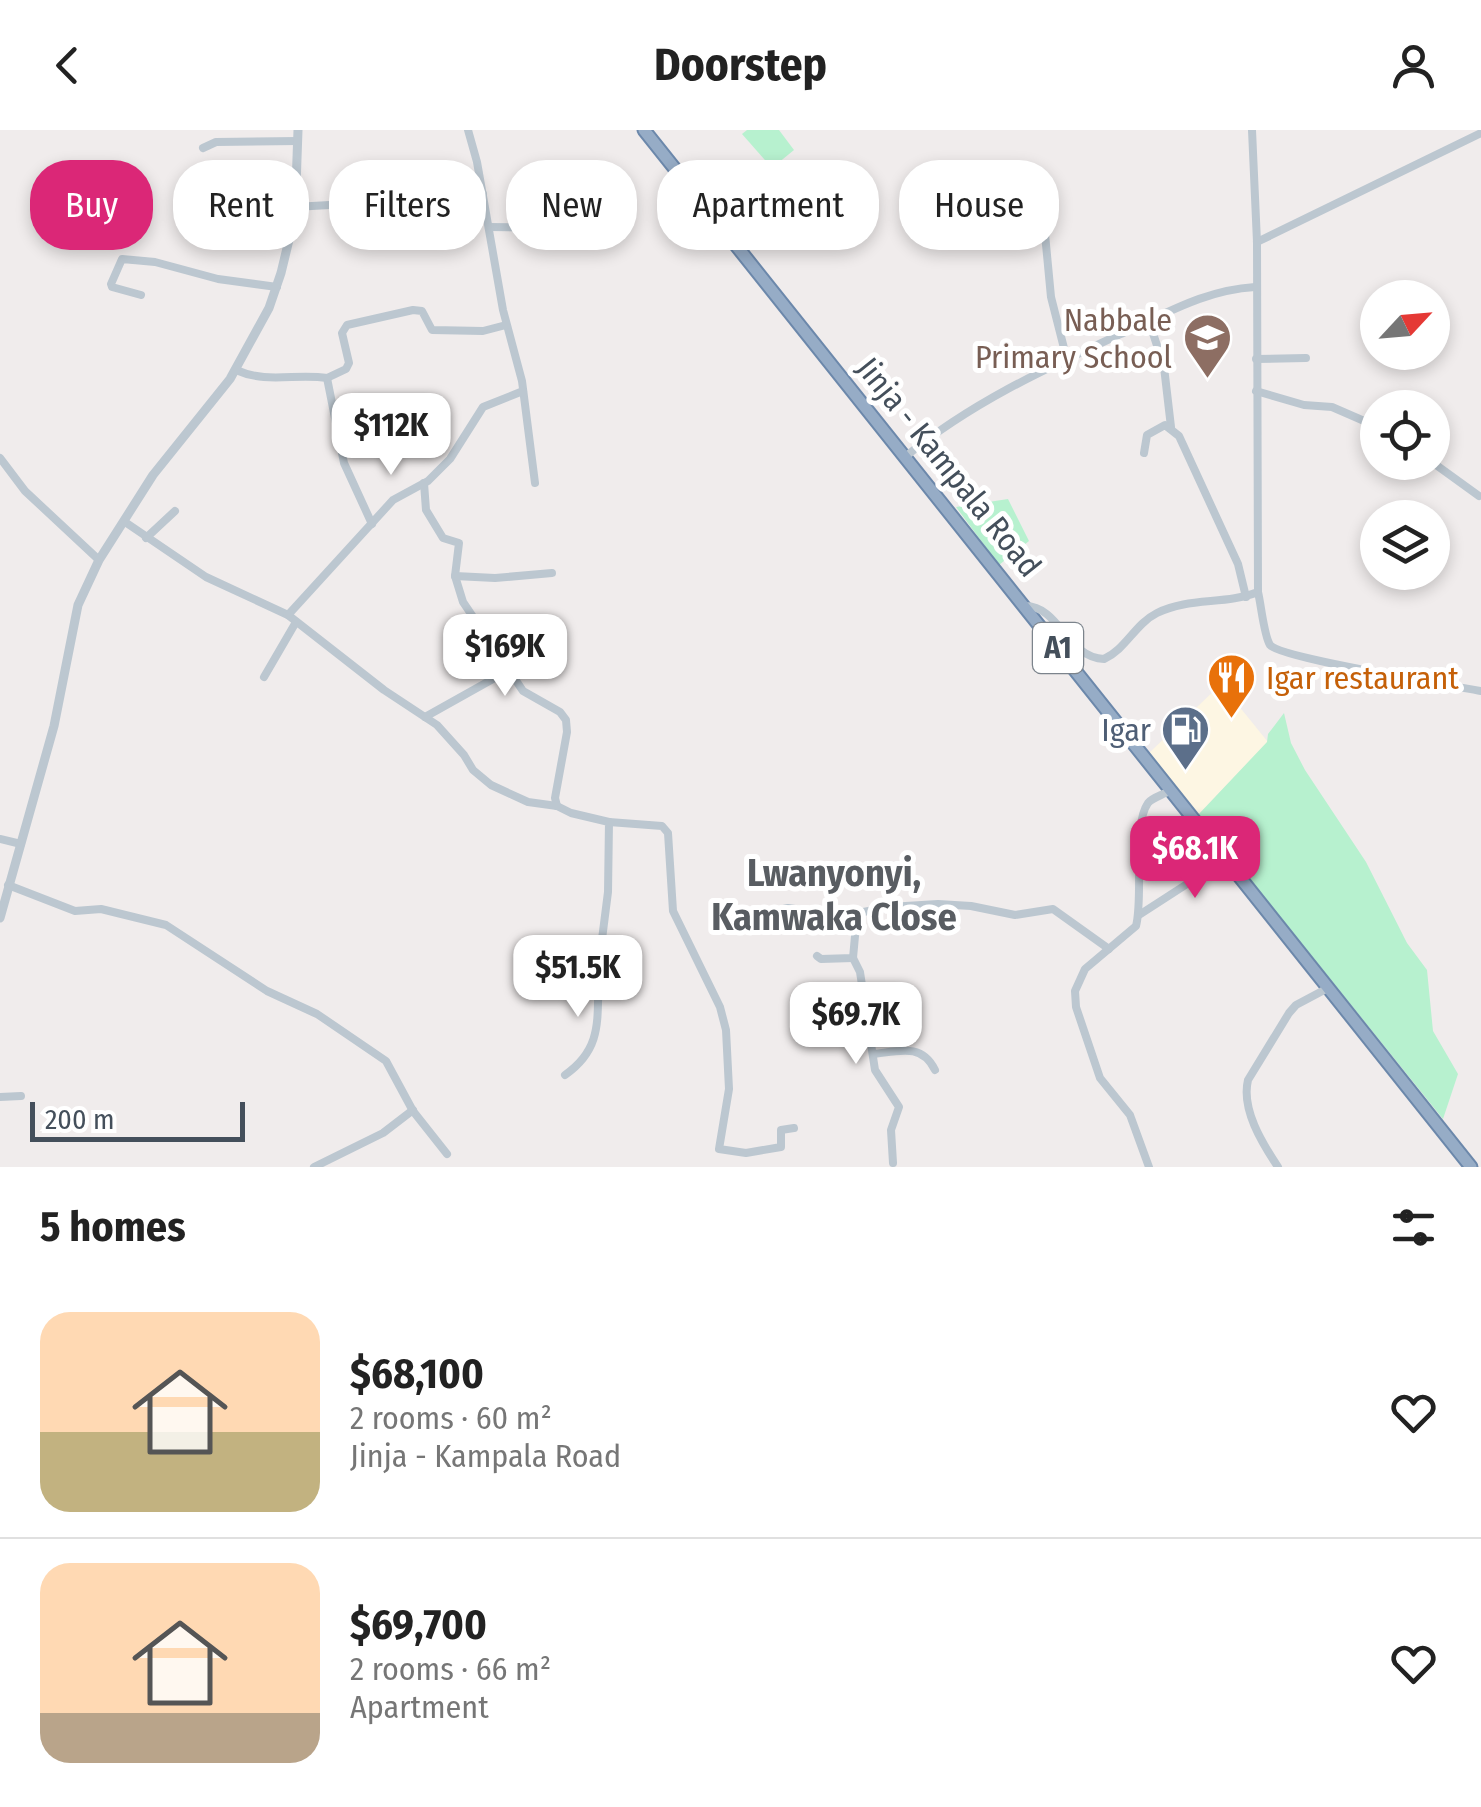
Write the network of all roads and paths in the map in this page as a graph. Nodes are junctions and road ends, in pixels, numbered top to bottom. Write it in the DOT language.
graph roads {
  1 [pos="468,130"];
  2 [pos="644,130"];
  3 [pos="1252,130"];
  4 [pos="1481,133"];
  5 [pos="298,136"];
  6 [pos="203,148"];
  7 [pos="475,160"];
  8 [pos="486,210"];
  9 [pos="489,227"];
  10 [pos="506,227"];
  11 [pos="1257,242"];
  12 [pos="285,250"];
  13 [pos="1047,250"];
  14 [pos="1255,286"];
  15 [pos="277,287"];
  16 [pos="141,295"];
  17 [pos="1149,322"];
  18 [pos="506,325"];
  19 [pos="1306,358"];
  20 [pos="1256,359"];
  21 [pos="1067,360"];
  22 [pos="236,370"];
  23 [pos="327,378"];
  24 [pos="522,391"];
  25 [pos="1256,391"];
  26 [pos="1360,419"];
  27 [pos="1170,428"];
  28 [pos="1144,453"];
  29 [pos="905,457"];
  30 [pos="0,458"];
  31 [pos="1450,475"];
  32 [pos="535,483"];
  33 [pos="424,484"];
  34 [pos="1479,496"];
  35 [pos="175,511"];
  36 [pos="124,522"];
  37 [pos="372,524"];
  38 [pos="146,538"];
  39 [pos="100,560"];
  40 [pos="552,573"];
  41 [pos="455,576"];
  42 [pos="1258,592"];
  43 [pos="1246,597"];
  44 [pos="1026,606"];
  45 [pos="292,619"];
  46 [pos="509,670"];
  47 [pos="264,677"];
  48 [pos="1481,692"];
  49 [pos="425,717"];
  50 [pos="1170,791"];
  51 [pos="556,806"];
  52 [pos="609,822"];
  53 [pos="0,839"];
  54 [pos="20,844"];
  55 [pos="1216,848"];
  56 [pos="8,884"];
  57 [pos="2,905"];
  58 [pos="858,914"];
  59 [pos="1139,915"];
  60 [pos="0,918"];
  61 [pos="731,920"];
  62 [pos="601,947"];
  63 [pos="1109,949"];
  64 [pos="817,956"];
  65 [pos="853,958"];
  66 [pos="600,972"];
  67 [pos="1328,988"];
  68 [pos="874,1054"];
  69 [pos="935,1070"];
  70 [pos="565,1075"];
  71 [pos="21,1096"];
  72 [pos="0,1097"];
  73 [pos="412,1110"];
  74 [pos="794,1128"];
  75 [pos="447,1154"];
  76 [pos="893,1163"];
  77 [pos="314,1167"];
  78 [pos="1148,1167"];
  79 [pos="1278,1167"];
  80 [pos="1472,1167"];
  1 -- 7 [label="street"];
  2 -- 29 [label="highway, Jinja - Kampala Road / A1"];
  3 -- 11 [label="street"];
  4 -- 11 [label="street"];
  5 -- 6 [label="street"];
  8 -- 9 [label="street"];
  9 -- 10 [label="street"];
  9 -- 18 [label="street"];
  11 -- 14 [label="street"];
  12 -- 15 [label="street"];
  13 -- 21 [label="street"];
  14 -- 17 [label="street"];
  14 -- 20 [label="street"];
  15 -- 16 [label="street"];
  15 -- 22 [label="street"];
  17 -- 21 [label="street"];
  17 -- 27 [label="street"];
  18 -- 23 [label="street"];
  18 -- 24 [label="street"];
  19 -- 20 [label="street"];
  20 -- 25 [label="street"];
  21 -- 29 [label="street"];
  22 -- 23 [label="street"];
  22 -- 36 [label="street"];
  23 -- 37 [label="street"];
  24 -- 32 [label="street"];
  24 -- 33 [label="street"];
  25 -- 26 [label="street"];
  25 -- 42 [label="street"];
  27 -- 28 [label="street"];
  27 -- 43 [label="street"];
  29 -- 44 [label="highway, Jinja - Kampala Road / A1"];
  30 -- 39 [label="street"];
  31 -- 34 [label="street"];
  33 -- 37 [label="street"];
  33 -- 41 [label="street"];
  35 -- 38 [label="street"];
  36 -- 38 [label="street"];
  36 -- 39 [label="street"];
  37 -- 45 [label="street"];
  38 -- 45 [label="street"];
  39 -- 54 [label="street"];
  40 -- 41 [label="street"];
  41 -- 46 [label="street"];
  42 -- 43 [label="street"];
  42 -- 48 [label="street"];
  43 -- 44 [label="street"];
  44 -- 50 [label="highway, Jinja - Kampala Road / A1"];
  45 -- 47 [label="street"];
  45 -- 49 [label="street"];
  46 -- 49 [label="street"];
  46 -- 51 [label="street"];
  49 -- 51 [label="street"];
  50 -- 55 [label="highway, Jinja - Kampala Road / A1"];
  50 -- 59 [label="street"];
  51 -- 52 [label="street"];
  52 -- 62 [label="street"];
  52 -- 74 [label="street"];
  53 -- 54 [label="street"];
  54 -- 56 [label="street"];
  55 -- 59 [label="street"];
  55 -- 67 [label="highway, Jinja - Kampala Road / A1"];
  56 -- 57 [label="street"];
  56 -- 73 [label="street"];
  57 -- 60 [label="street"];
  58 -- 61 [label="street"];
  58 -- 63 [label="street"];
  58 -- 65 [label="street"];
  59 -- 63 [label="street"];
  63 -- 78 [label="street"];
  64 -- 65 [label="street"];
  65 -- 68 [label="street"];
  66 -- 70 [label="street"];
  67 -- 79 [label="street"];
  67 -- 80 [label="highway, Jinja - Kampala Road / A1"];
  68 -- 69 [label="street"];
  68 -- 76 [label="street"];
  71 -- 72 [label="street"];
  73 -- 75 [label="street"];
  73 -- 77 [label="street"];
}
